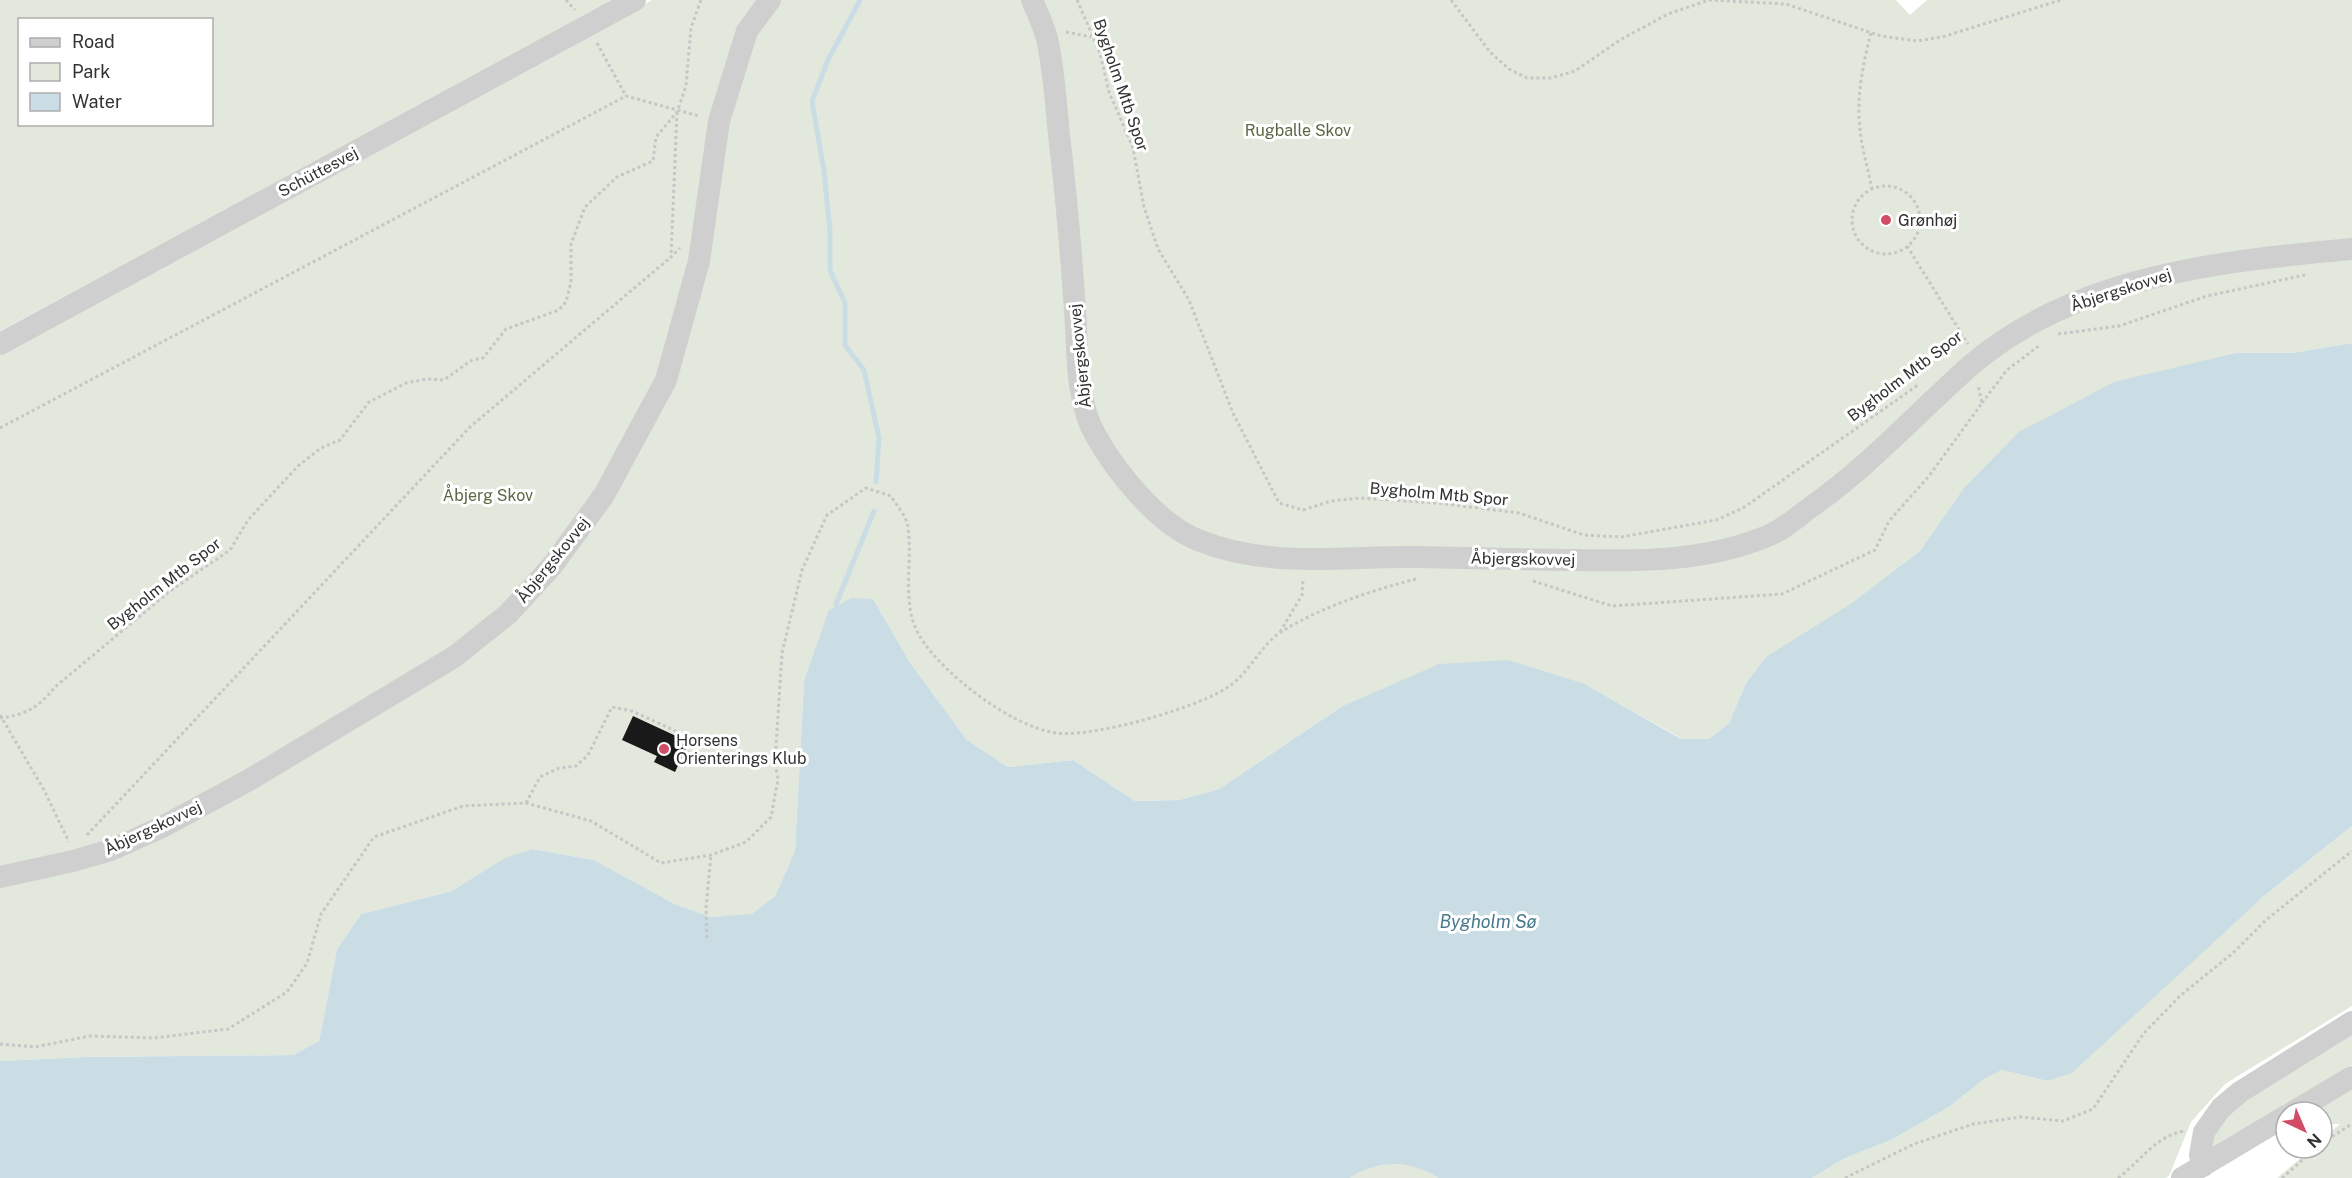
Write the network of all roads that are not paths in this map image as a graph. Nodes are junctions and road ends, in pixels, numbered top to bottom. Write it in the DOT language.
graph roads {
  1 [pos="635,0"];
  2 [pos="770,0"];
  3 [pos="1032,0"];
  4 [pos="2352,249"];
  5 [pos="0,344"];
  6 [pos="0,877"];
  7 [pos="2352,1022"];
  8 [pos="2352,1077"];
  9 [pos="2313,1100"];
  10 [pos="2274,1122"];
  11 [pos="2201,1160"];
  12 [pos="2182,1178"];
  1 -- 5 [label="street, Schüttesvej"];
  2 -- 6 [label="street, Åbjergskovvej"];
  3 -- 4 [label="street, Åbjergskovvej"];
  7 -- 11 [label="street"];
  8 -- 9 [label="street"];
  10 -- 11 [label="street"];
  11 -- 12 [label="street"];
}
